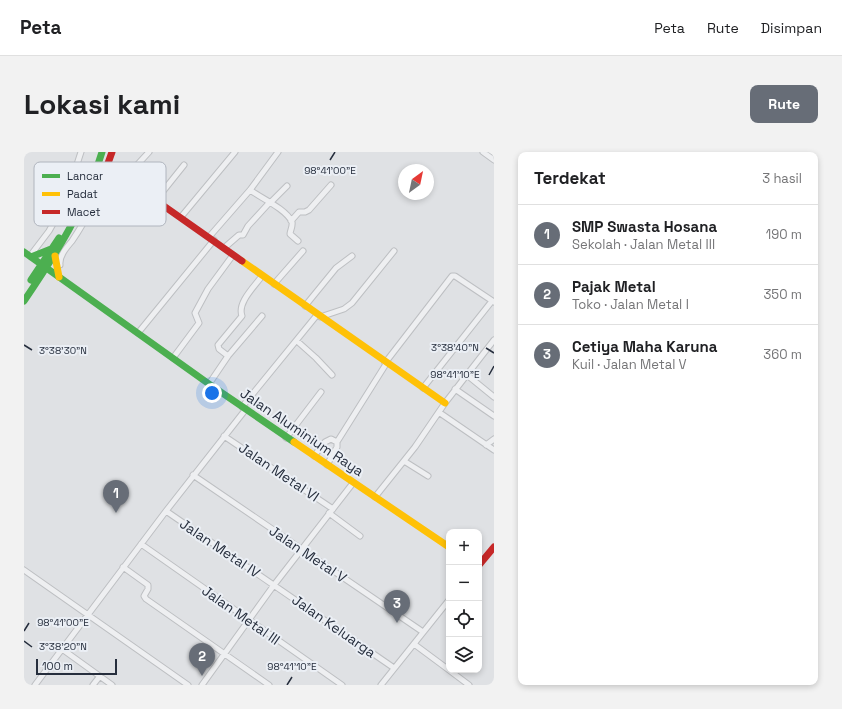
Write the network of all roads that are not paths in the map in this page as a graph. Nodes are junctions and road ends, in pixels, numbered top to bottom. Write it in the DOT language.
graph roads {
  1 [pos="81,152"];
  2 [pos="96,152"];
  3 [pos="102,152"];
  4 [pos="112,152"];
  5 [pos="149,152"];
  6 [pos="235,152"];
  7 [pos="278,152"];
  8 [pos="483,152"];
  9 [pos="494,160"];
  10 [pos="77,162"];
  11 [pos="93,162"];
  12 [pos="98,162"];
  13 [pos="108,162"];
  14 [pos="140,162"];
  15 [pos="184,165"];
  16 [pos="331,185"];
  17 [pos="287,186"];
  18 [pos="166,188"];
  19 [pos="250,190"];
  20 [pos="271,202"];
  21 [pos="166,207"];
  22 [pos="181,217"];
  23 [pos="291,221"];
  24 [pos="52,226"];
  25 [pos="67,226"];
  26 [pos="70,226"];
  27 [pos="80,226"];
  28 [pos="212,239"];
  29 [pos="298,241"];
  30 [pos="224,248"];
  31 [pos="303,251"];
  32 [pos="394,251"];
  33 [pos="53,253"];
  34 [pos="28,255"];
  35 [pos="233,255"];
  36 [pos="352,256"];
  37 [pos="44,266"];
  38 [pos="262,276"];
  39 [pos="59,277"];
  40 [pos="66,282"];
  41 [pos="274,284"];
  42 [pos="24,290"];
  43 [pos="24,301"];
  44 [pos="493,301"];
  45 [pos="304,306"];
  46 [pos="262,316"];
  47 [pos="318,316"];
  48 [pos="138,333"];
  49 [pos="494,340"];
  50 [pos="297,341"];
  51 [pos="228,356"];
  52 [pos="173,358"];
  53 [pos="386,363"];
  54 [pos="332,375"];
  55 [pos="467,375"];
  56 [pos="209,384"];
  57 [pos="423,388"];
  58 [pos="455,389"];
  59 [pos="321,392"];
  60 [pos="494,397"];
  61 [pos="445,403"];
  62 [pos="244,408"];
  63 [pos="440,413"];
  64 [pos="494,416"];
  65 [pos="224,436"];
  66 [pos="286,438"];
  67 [pos="494,439"];
  68 [pos="337,442"];
  69 [pos="486,445"];
  70 [pos="494,450"];
  71 [pos="314,456"];
  72 [pos="404,461"];
  73 [pos="327,465"];
  74 [pos="193,475"];
  75 [pos="428,476"];
  76 [pos="353,483"];
  77 [pos="375,497"];
  78 [pos="166,511"];
  79 [pos="331,511"];
  80 [pos="360,536"];
  81 [pos="141,544"];
  82 [pos="446,545"];
  83 [pos="494,547"];
  84 [pos="301,549"];
  85 [pos="482,561"];
  86 [pos="123,567"];
  87 [pos="24,570"];
  88 [pos="274,585"];
  89 [pos="448,601"];
  90 [pos="88,614"];
  91 [pos="248,620"];
  92 [pos="423,632"];
  93 [pos="414,644"];
  94 [pos="62,649"];
  95 [pos="224,654"];
  96 [pos="394,668"];
  97 [pos="446,668"];
  98 [pos="453,673"];
  99 [pos="100,676"];
  100 [pos="35,685"];
  101 [pos="93,685"];
  102 [pos="112,685"];
  103 [pos="188,685"];
  104 [pos="202,685"];
  105 [pos="269,685"];
  106 [pos="342,685"];
  107 [pos="381,685"];
  108 [pos="469,685"];
  1 -- 10 [label="street"];
  2 -- 11 [label="main road"];
  3 -- 12 [label="main road"];
  4 -- 13 [label="main road"];
  5 -- 14 [label="street"];
  6 -- 22 [label="street"];
  7 -- 19 [label="street"];
  8 -- 9 [label="street"];
  15 -- 18 [label="street"];
  16 -- 23 [label="street"];
  17 -- 20 [label="street"];
  19 -- 20 [label="street"];
  19 -- 28 [label="street"];
  20 -- 23 [label="street"];
  20 -- 30 [label="street"];
  21 -- 22 [label="main road"];
  22 -- 28 [label="main road"];
  23 -- 29 [label="street"];
  24 -- 34 [label="street"];
  25 -- 33 [label="main road"];
  26 -- 33 [label="main road"];
  27 -- 40 [label="street"];
  28 -- 30 [label="main road"];
  28 -- 48 [label="street"];
  30 -- 35 [label="main road"];
  31 -- 41 [label="street"];
  32 -- 47 [label="street"];
  33 -- 34 [label="main road"];
  33 -- 37 [label="main road"];
  33 -- 39 [label="main road"];
  34 -- 37 [label="main road, Jalan Aluminium Raya"];
  35 -- 38 [label="main road"];
  35 -- 52 [label="street"];
  36 -- 45 [label="street"];
  37 -- 39 [label="main road, Jalan Aluminium Raya"];
  37 -- 42 [label="main road"];
  37 -- 43 [label="main road"];
  38 -- 41 [label="main road"];
  38 -- 51 [label="street"];
  39 -- 40 [label="main road, Jalan Aluminium Raya"];
  40 -- 48 [label="main road, Jalan Aluminium Raya"];
  41 -- 45 [label="main road"];
  44 -- 53 [label="street"];
  44 -- 57 [label="street"];
  45 -- 47 [label="main road"];
  46 -- 51 [label="street"];
  47 -- 50 [label="street"];
  47 -- 53 [label="main road"];
  48 -- 52 [label="main road, Jalan Aluminium Raya"];
  49 -- 55 [label="street"];
  50 -- 54 [label="street"];
  50 -- 62 [label="street"];
  51 -- 56 [label="street"];
  52 -- 56 [label="main road, Jalan Aluminium Raya"];
  53 -- 57 [label="main road"];
  53 -- 68 [label="street"];
  55 -- 58 [label="street"];
  55 -- 60 [label="street"];
  56 -- 62 [label="main road, Jalan Aluminium Raya"];
  57 -- 61 [label="main road"];
  58 -- 61 [label="street"];
  58 -- 64 [label="street"];
  59 -- 66 [label="street"];
  61 -- 63 [label="street"];
  62 -- 65 [label="street"];
  62 -- 66 [label="main road, Jalan Aluminium Raya"];
  63 -- 69 [label="street"];
  63 -- 72 [label="street"];
  65 -- 74 [label="street"];
  65 -- 79 [label="street, Jalan Metal VI"];
  66 -- 71 [label="main road, Jalan Aluminium Raya"];
  67 -- 69 [label="street"];
  68 -- 71 [label="street"];
  68 -- 73 [label="street"];
  69 -- 70 [label="street"];
  71 -- 73 [label="main road, Jalan Aluminium Raya"];
  72 -- 75 [label="street"];
  72 -- 77 [label="street"];
  73 -- 76 [label="main road, Jalan Aluminium Raya"];
  74 -- 78 [label="street"];
  74 -- 84 [label="street, Jalan Metal V"];
  76 -- 77 [label="main road, Jalan Aluminium Raya"];
  76 -- 79 [label="street"];
  77 -- 82 [label="main road, Jalan Aluminium Raya"];
  78 -- 81 [label="street"];
  78 -- 88 [label="street, Jalan Metal IV"];
  79 -- 80 [label="street, Jalan Metal VI"];
  79 -- 84 [label="street"];
  81 -- 86 [label="street"];
  81 -- 91 [label="street, Jalan Metal III"];
  83 -- 85 [label="main road"];
  84 -- 88 [label="street"];
  84 -- 92 [label="street, Jalan Metal V"];
  86 -- 90 [label="street"];
  86 -- 95 [label="street"];
  87 -- 90 [label="street"];
  88 -- 91 [label="street"];
  88 -- 96 [label="street, Jalan Keluarga"];
  89 -- 92 [label="street"];
  90 -- 94 [label="street"];
  90 -- 103 [label="street"];
  91 -- 95 [label="street"];
  91 -- 106 [label="street, Jalan Metal III"];
  92 -- 93 [label="street"];
  93 -- 96 [label="street"];
  93 -- 97 [label="street"];
  94 -- 99 [label="street"];
  94 -- 100 [label="street"];
  95 -- 104 [label="street"];
  95 -- 105 [label="street"];
  96 -- 107 [label="street"];
  98 -- 108 [label="street"];
  99 -- 101 [label="street"];
  99 -- 102 [label="street"];
}
